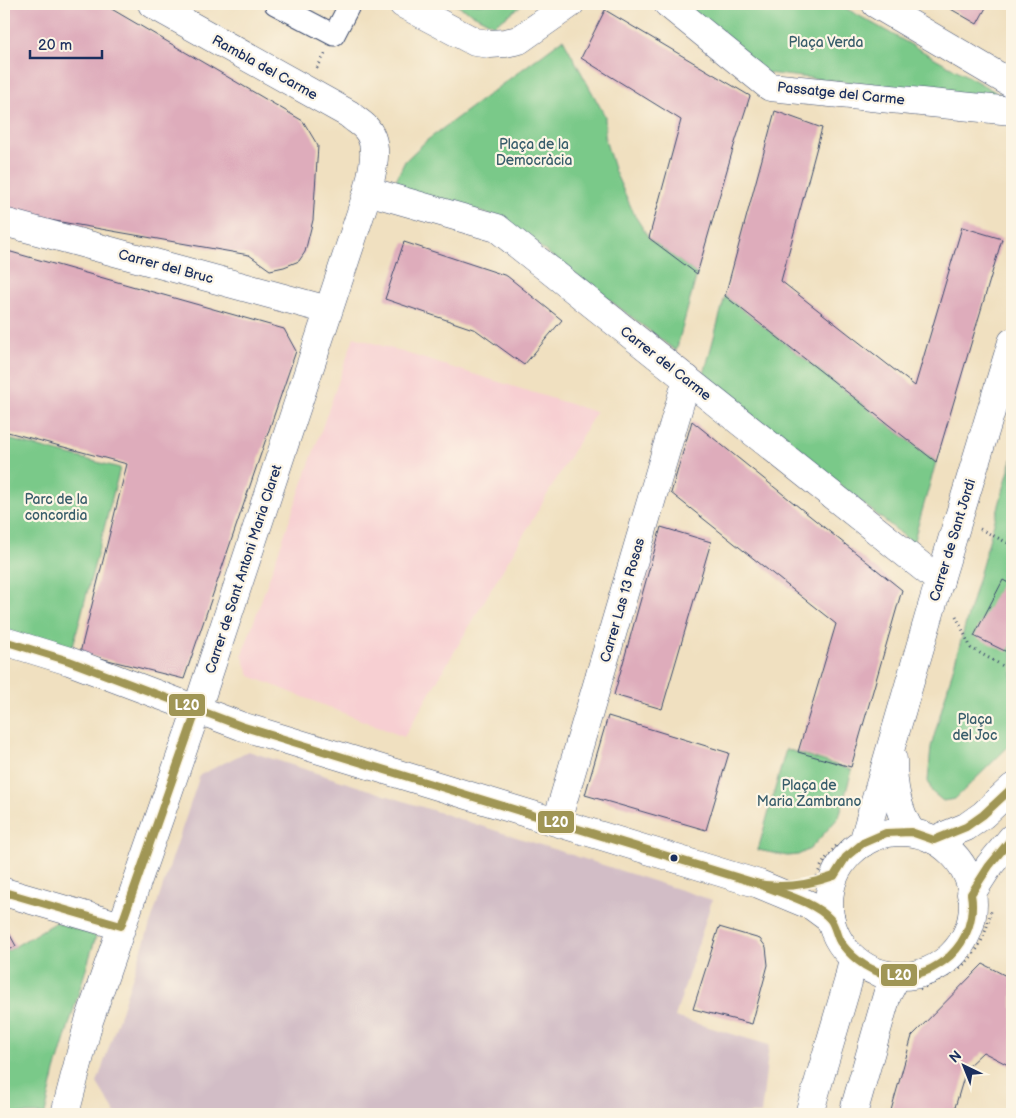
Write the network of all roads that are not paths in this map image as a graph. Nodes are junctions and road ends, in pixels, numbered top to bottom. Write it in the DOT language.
graph roads {
  1 [pos="152,4"];
  2 [pos="275,4"];
  3 [pos="350,4"];
  4 [pos="403,4"];
  5 [pos="570,4"];
  6 [pos="668,4"];
  7 [pos="876,4"];
  8 [pos="1012,84"];
  9 [pos="1012,111"];
  10 [pos="372,138"];
  11 [pos="368,191"];
  12 [pos="4,222"];
  13 [pos="328,310"];
  14 [pos="1012,342"];
  15 [pos="687,379"];
  16 [pos="940,581"];
  17 [pos="4,641"];
  18 [pos="197,709"];
  19 [pos="893,738"];
  20 [pos="1012,788"];
  21 [pos="557,821"];
  22 [pos="922,836"];
  23 [pos="1012,838"];
  24 [pos="863,843"];
  25 [pos="834,876"];
  26 [pos="759,884"];
  27 [pos="4,892"];
  28 [pos="981,902"];
  29 [pos="830,920"];
  30 [pos="121,926"];
  31 [pos="853,958"];
  32 [pos="906,984"];
  33 [pos="65,1114"];
  34 [pos="809,1114"];
  35 [pos="853,1114"];
  1 -- 10 [label="street, Rambla del Carme"];
  2 -- 3 [label="street"];
  4 -- 5 [label="street"];
  6 -- 9 [label="street, Passatge del Carme"];
  7 -- 8 [label="street"];
  10 -- 11 [label="street, Carrer de Sant Antoni Maria Claret"];
  11 -- 13 [label="street, Carrer de Sant Antoni Maria Claret"];
  11 -- 15 [label="street, Carrer del Carme"];
  12 -- 13 [label="street, Carrer del Bruc"];
  13 -- 18 [label="street, Carrer de Sant Antoni Maria Claret"];
  14 -- 16 [label="street, Carrer de Sant Jordi"];
  15 -- 16 [label="street, Carrer del Carme"];
  15 -- 21 [label="street, Carrer Las 13 Rosas"];
  16 -- 19 [label="street, Carrer de Sant Jordi"];
  17 -- 18 [label="street"];
  18 -- 21 [label="street"];
  18 -- 30 [label="street, Carrer de Sant Antoni Maria Claret"];
  19 -- 22 [label="street, Carrer de Sant Jordi"];
  19 -- 24 [label="street, Carrer de Sant Jordi"];
  20 -- 22 [label="street"];
  21 -- 26 [label="street"];
  22 -- 24 [label="street"];
  22 -- 28 [label="street"];
  23 -- 28 [label="street"];
  24 -- 25 [label="street"];
  25 -- 26 [label="street"];
  25 -- 29 [label="street"];
  26 -- 29 [label="street"];
  27 -- 30 [label="street"];
  28 -- 32 [label="street"];
  29 -- 31 [label="street"];
  30 -- 33 [label="street, Carrer de Sant Antoni Maria Claret"];
  31 -- 32 [label="street"];
  31 -- 34 [label="street"];
  32 -- 35 [label="street"];
}
